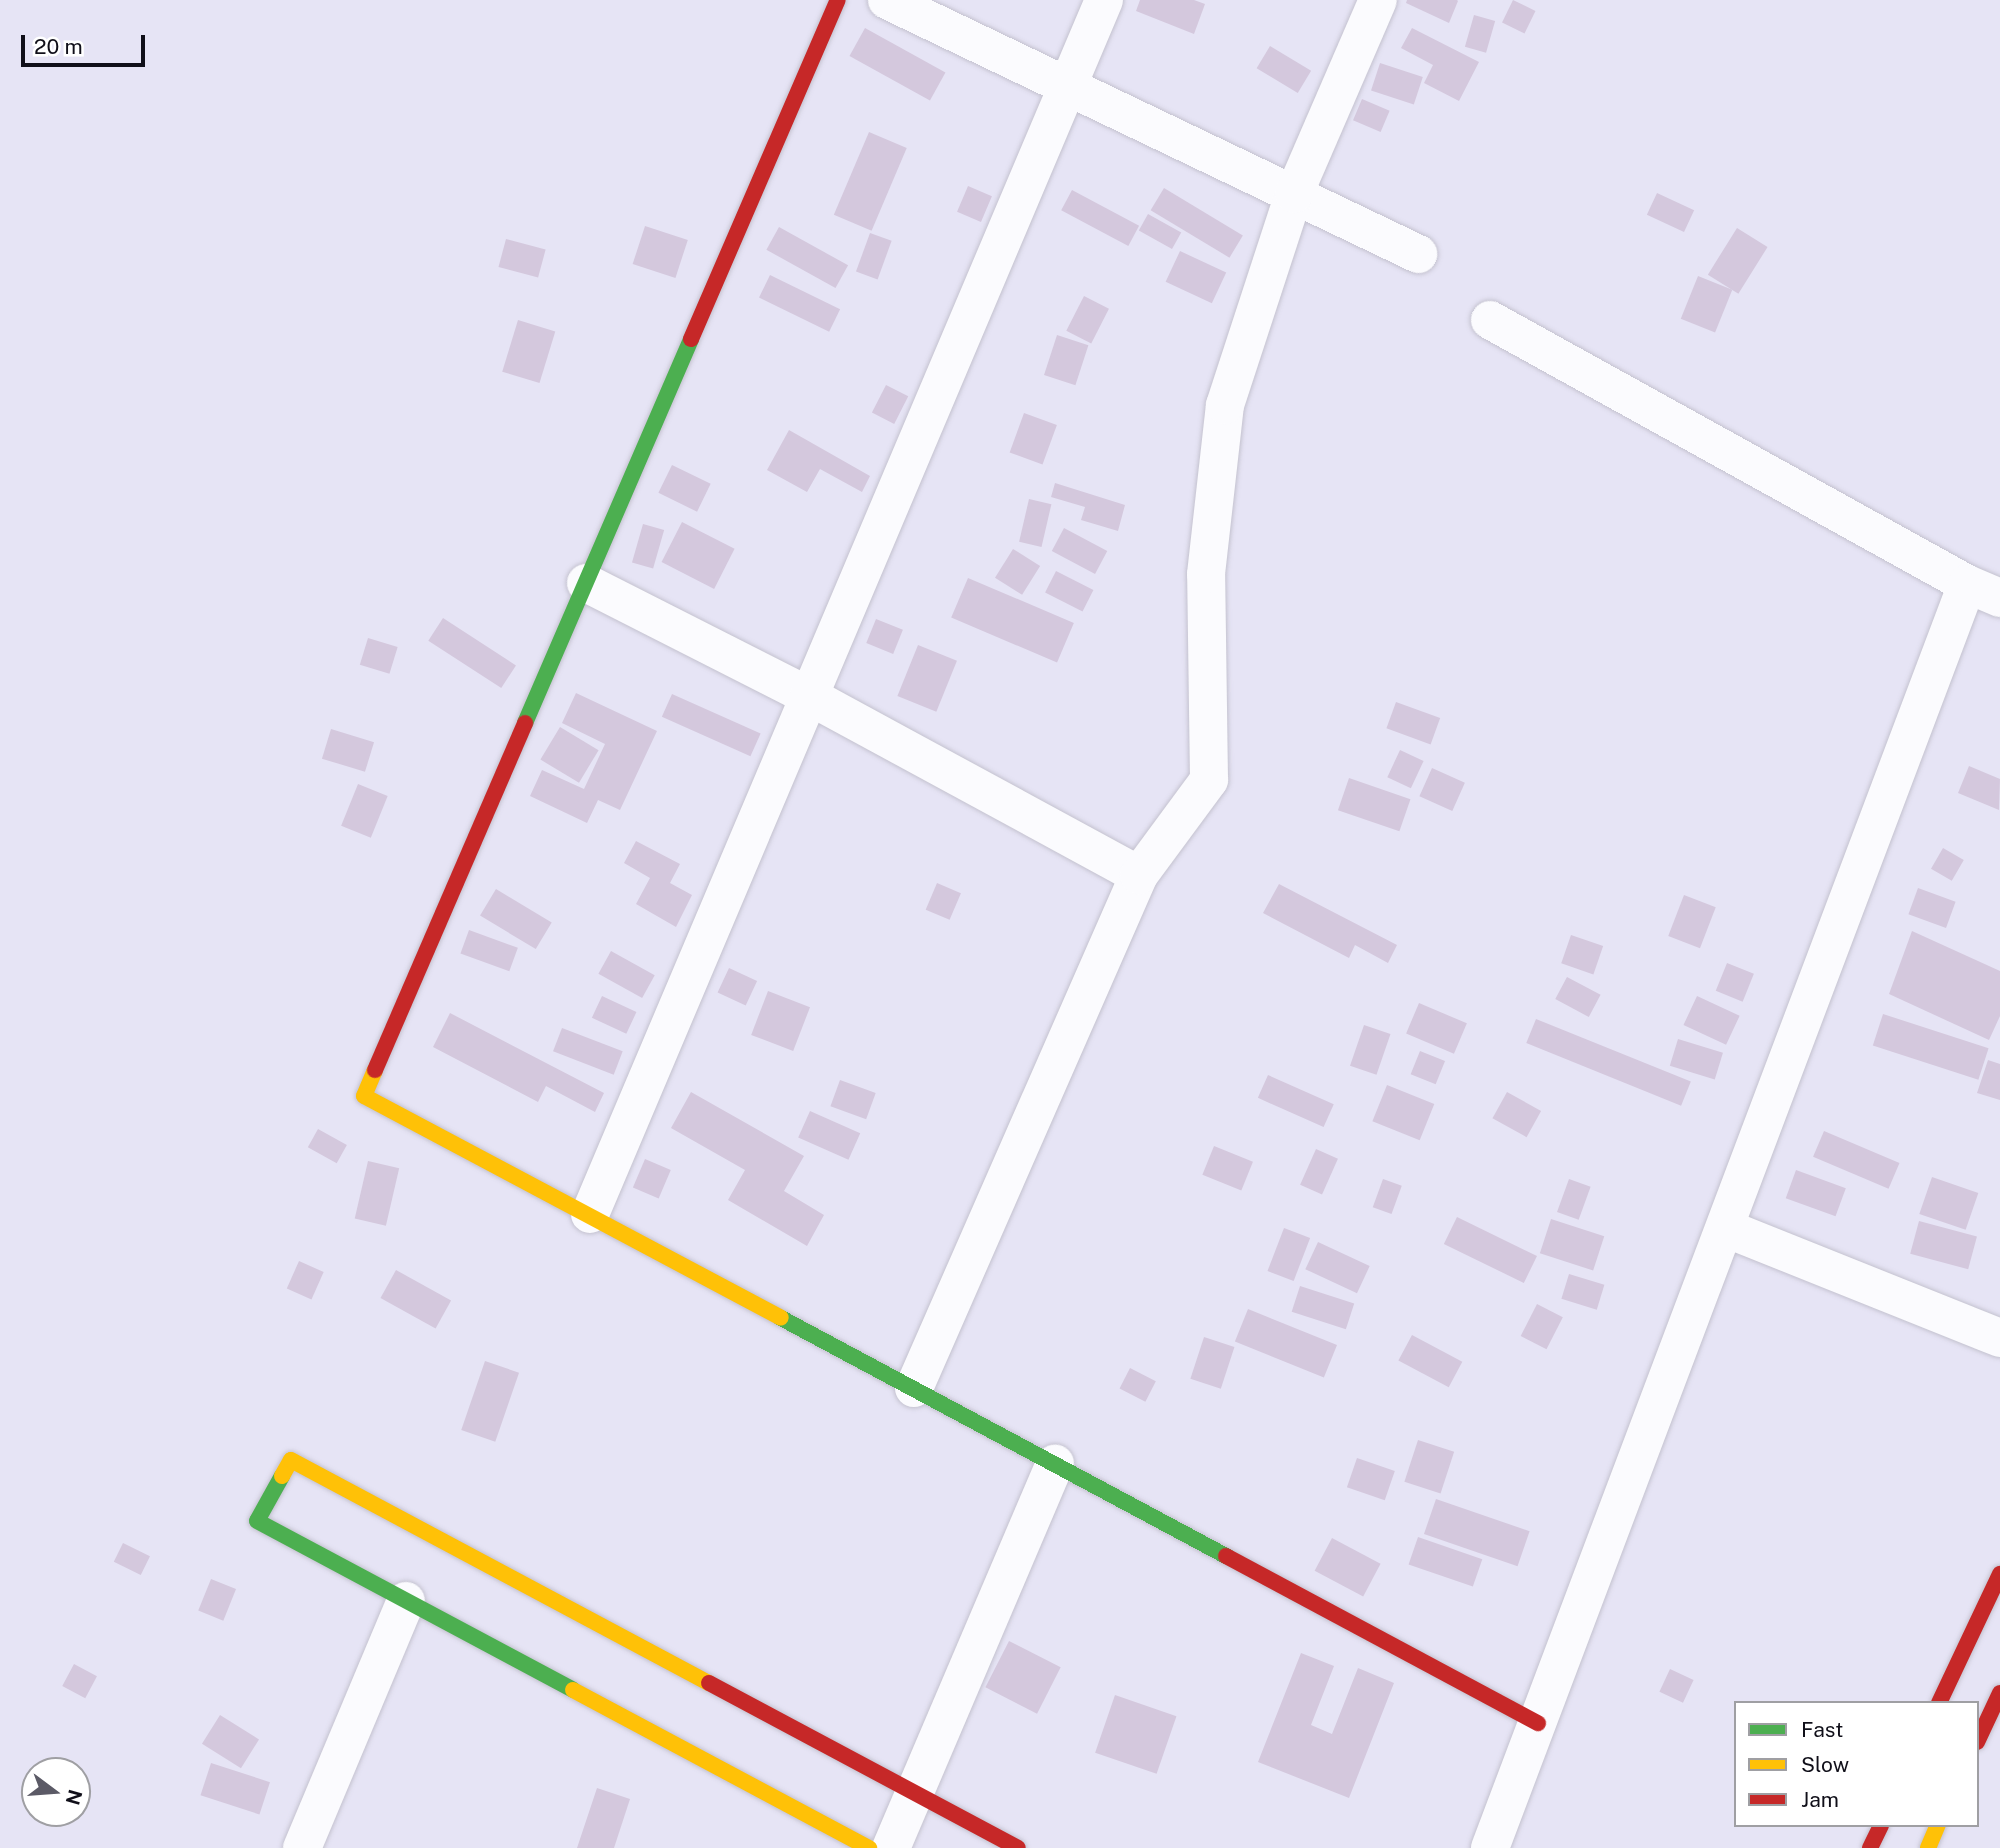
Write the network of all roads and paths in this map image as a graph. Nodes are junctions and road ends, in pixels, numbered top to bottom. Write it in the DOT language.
graph roads {
  1 [pos="838,0"];
  2 [pos="887,0"];
  3 [pos="1104,0"];
  4 [pos="1378,0"];
  5 [pos="1068,86"];
  6 [pos="1294,194"];
  7 [pos="1418,254"];
  8 [pos="1490,320"];
  9 [pos="586,583"];
  10 [pos="1984,591"];
  11 [pos="809,696"];
  12 [pos="1139,876"];
  13 [pos="590,1214"];
  14 [pos="1725,1228"];
  15 [pos="2000,1338"];
  16 [pos="914,1388"];
  17 [pos="1055,1464"];
  18 [pos="2000,1574"];
  19 [pos="407,1601"];
  20 [pos="2000,1693"];
  21 [pos="1940,1701"];
  22 [pos="1538,1723"];
  23 [pos="1979,1738"];
  24 [pos="914,1792"];
  25 [pos="1880,1827"];
  26 [pos="1937,1827"];
  27 [pos="302,1848"];
  28 [pos="869,1848"];
  29 [pos="891,1848"];
  30 [pos="1018,1848"];
  31 [pos="1490,1848"];
  32 [pos="1870,1848"];
  33 [pos="1928,1848"];
  1 -- 9 [label="street"];
  2 -- 5 [label="street"];
  3 -- 5 [label="street"];
  4 -- 6 [label="street"];
  5 -- 6 [label="street"];
  5 -- 11 [label="street"];
  6 -- 7 [label="street"];
  6 -- 12 [label="street"];
  8 -- 10 [label="street"];
  9 -- 11 [label="street"];
  9 -- 13 [label="street"];
  10 -- 14 [label="street"];
  11 -- 12 [label="street"];
  11 -- 13 [label="street"];
  12 -- 16 [label="street"];
  13 -- 16 [label="street"];
  14 -- 15 [label="street"];
  14 -- 22 [label="street"];
  16 -- 17 [label="street"];
  17 -- 22 [label="street"];
  17 -- 24 [label="street"];
  18 -- 21 [label="street"];
  19 -- 24 [label="street"];
  19 -- 27 [label="street"];
  19 -- 28 [label="street"];
  20 -- 23 [label="street"];
  22 -- 31 [label="street"];
  24 -- 29 [label="street"];
  24 -- 30 [label="street"];
  25 -- 32 [label="street"];
  26 -- 33 [label="street"];
}
